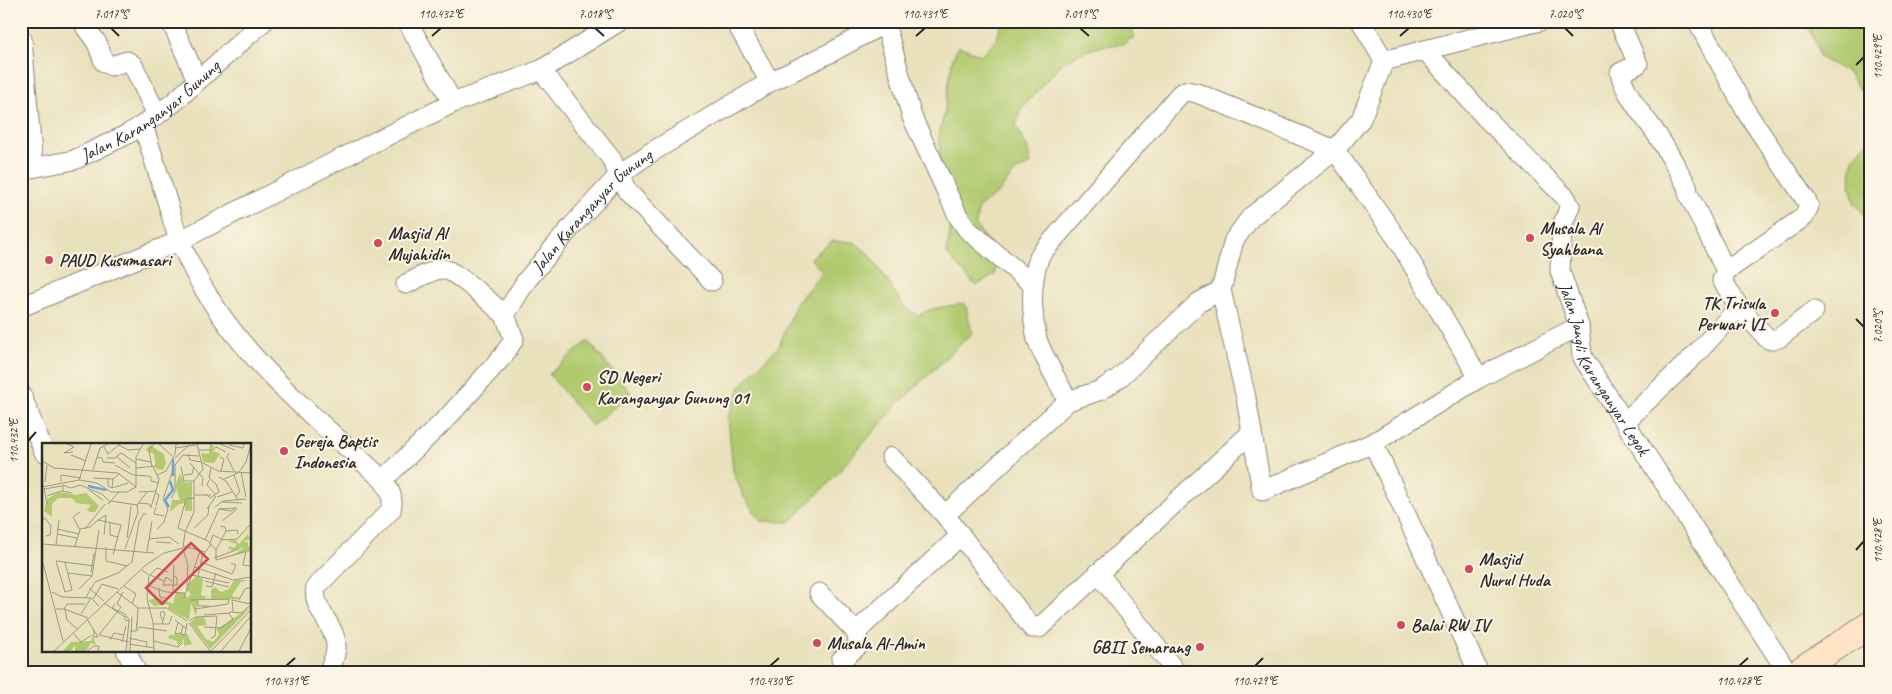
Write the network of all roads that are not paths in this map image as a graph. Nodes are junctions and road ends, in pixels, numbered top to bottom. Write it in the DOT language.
graph roads {
  1 [pos="84,21"];
  2 [pos="171,21"];
  3 [pos="264,21"];
  4 [pos="407,21"];
  5 [pos="620,21"];
  6 [pos="735,21"];
  7 [pos="1361,21"];
  8 [pos="1540,21"];
  9 [pos="1619,21"];
  10 [pos="1696,21"];
  11 [pos="887,22"];
  12 [pos="22,39"];
  13 [pos="1425,50"];
  14 [pos="1384,61"];
  15 [pos="541,70"];
  16 [pos="197,80"];
  17 [pos="770,82"];
  18 [pos="453,103"];
  19 [pos="150,120"];
  20 [pos="1335,150"];
  21 [pos="21,157"];
  22 [pos="21,170"];
  23 [pos="620,174"];
  24 [pos="179,241"];
  25 [pos="1726,271"];
  26 [pos="712,281"];
  27 [pos="406,284"];
  28 [pos="1032,284"];
  29 [pos="1221,290"];
  30 [pos="21,307"];
  31 [pos="1739,307"];
  32 [pos="1814,311"];
  33 [pos="505,315"];
  34 [pos="1579,326"];
  35 [pos="1479,378"];
  36 [pos="21,394"];
  37 [pos="1068,401"];
  38 [pos="1625,422"];
  39 [pos="1252,432"];
  40 [pos="1373,443"];
  41 [pos="42,447"];
  42 [pos="891,457"];
  43 [pos="383,480"];
  44 [pos="945,515"];
  45 [pos="961,535"];
  46 [pos="1098,573"];
  47 [pos="819,593"];
  48 [pos="1871,624"];
  49 [pos="856,632"];
  50 [pos="127,652"];
  51 [pos="841,660"];
  52 [pos="137,673"];
  53 [pos="328,673"];
  54 [pos="1177,673"];
  55 [pos="1479,673"];
  56 [pos="1788,673"];
  57 [pos="1796,673"];
  1 -- 19 [label="street"];
  2 -- 16 [label="street"];
  3 -- 16 [label="street, Jalan Karanganyar Gunung"];
  4 -- 18 [label="street"];
  5 -- 15 [label="street"];
  6 -- 17 [label="street"];
  7 -- 14 [label="street"];
  8 -- 13 [label="street"];
  9 -- 25 [label="street"];
  10 -- 25 [label="street"];
  11 -- 17 [label="street, Jalan Karanganyar Gunung"];
  11 -- 28 [label="street"];
  12 -- 21 [label="street"];
  13 -- 14 [label="street"];
  13 -- 34 [label="street, Jalan Jangli Karanganyar Legok"];
  14 -- 20 [label="street"];
  15 -- 18 [label="street"];
  15 -- 23 [label="street"];
  16 -- 19 [label="street, Jalan Karanganyar Gunung"];
  17 -- 23 [label="street, Jalan Karanganyar Gunung"];
  18 -- 24 [label="street"];
  19 -- 22 [label="street, Jalan Karanganyar Gunung"];
  19 -- 24 [label="street"];
  20 -- 28 [label="street"];
  20 -- 29 [label="street"];
  20 -- 35 [label="street"];
  23 -- 26 [label="street"];
  23 -- 33 [label="street, Jalan Karanganyar Gunung"];
  24 -- 30 [label="street"];
  24 -- 43 [label="street"];
  25 -- 31 [label="street"];
  27 -- 33 [label="street"];
  28 -- 37 [label="street"];
  29 -- 37 [label="street"];
  29 -- 39 [label="street"];
  31 -- 32 [label="street"];
  31 -- 38 [label="street"];
  33 -- 43 [label="street"];
  34 -- 35 [label="street"];
  34 -- 38 [label="street, Jalan Jangli Karanganyar Legok"];
  35 -- 40 [label="street"];
  36 -- 41 [label="street"];
  37 -- 44 [label="street"];
  38 -- 56 [label="street, Jalan Jangli Karanganyar Legok"];
  39 -- 40 [label="street"];
  39 -- 46 [label="street"];
  40 -- 55 [label="street"];
  42 -- 44 [label="street"];
  43 -- 53 [label="street"];
  44 -- 45 [label="street"];
  45 -- 46 [label="street"];
  45 -- 49 [label="street"];
  46 -- 54 [label="street"];
  47 -- 49 [label="street"];
  48 -- 57 [label="street"];
  49 -- 51 [label="street"];
  50 -- 52 [label="street"];
}
